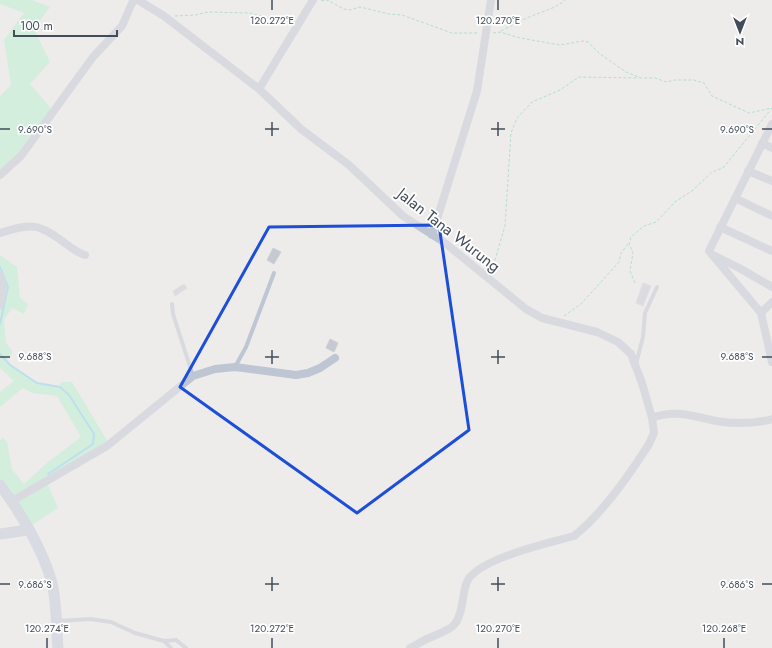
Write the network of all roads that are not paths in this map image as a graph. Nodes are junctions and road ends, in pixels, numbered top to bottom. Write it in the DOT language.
graph roads {
  1 [pos="137,0"];
  2 [pos="316,0"];
  3 [pos="491,0"];
  4 [pos="259,89"];
  5 [pos="772,124"];
  6 [pos="762,143"];
  7 [pos="772,148"];
  8 [pos="748,171"];
  9 [pos="0,175"];
  10 [pos="772,181"];
  11 [pos="735,198"];
  12 [pos="772,216"];
  13 [pos="720,227"];
  14 [pos="0,233"];
  15 [pos="432,235"];
  16 [pos="772,251"];
  17 [pos="710,254"];
  18 [pos="85,255"];
  19 [pos="274,273"];
  20 [pos="0,276"];
  21 [pos="657,287"];
  22 [pos="772,287"];
  23 [pos="772,302"];
  24 [pos="172,304"];
  25 [pos="0,306"];
  26 [pos="761,313"];
  27 [pos="335,358"];
  28 [pos="772,362"];
  29 [pos="235,367"];
  30 [pos="635,367"];
  31 [pos="193,376"];
  32 [pos="652,418"];
  33 [pos="772,419"];
  34 [pos="0,485"];
  35 [pos="12,501"];
  36 [pos="28,530"];
  37 [pos="0,534"];
  38 [pos="56,621"];
  39 [pos="164,641"];
  40 [pos="58,648"];
  41 [pos="171,648"];
  42 [pos="186,648"];
  43 [pos="410,648"];
  1 -- 4 [label="street, Jalan Tana Wurung"];
  1 -- 9 [label="street"];
  2 -- 4 [label="street"];
  3 -- 15 [label="street"];
  4 -- 15 [label="street, Jalan Tana Wurung"];
  5 -- 6 [label="street"];
  6 -- 7 [label="street"];
  6 -- 8 [label="street"];
  8 -- 10 [label="street"];
  8 -- 11 [label="street"];
  11 -- 12 [label="street"];
  11 -- 13 [label="street"];
  13 -- 16 [label="street"];
  13 -- 17 [label="street"];
  14 -- 18 [label="street"];
  15 -- 30 [label="street, Jalan Tana Wurung"];
  17 -- 22 [label="street"];
  17 -- 26 [label="street"];
  19 -- 29 [label="lane"];
  20 -- 25 [label="street"];
  21 -- 30 [label="lane"];
  23 -- 26 [label="street"];
  24 -- 31 [label="lane"];
  26 -- 28 [label="street"];
  27 -- 29 [label="street"];
  29 -- 31 [label="street"];
  30 -- 32 [label="street, Jalan Tana Wurung"];
  31 -- 35 [label="street"];
  32 -- 33 [label="street"];
  32 -- 43 [label="street, Jalan Tana Wurung"];
  34 -- 35 [label="street"];
  35 -- 36 [label="street"];
  36 -- 37 [label="street"];
  36 -- 38 [label="street"];
  38 -- 39 [label="lane"];
  38 -- 40 [label="street"];
  39 -- 41 [label="lane"];
  39 -- 42 [label="lane"];
}
